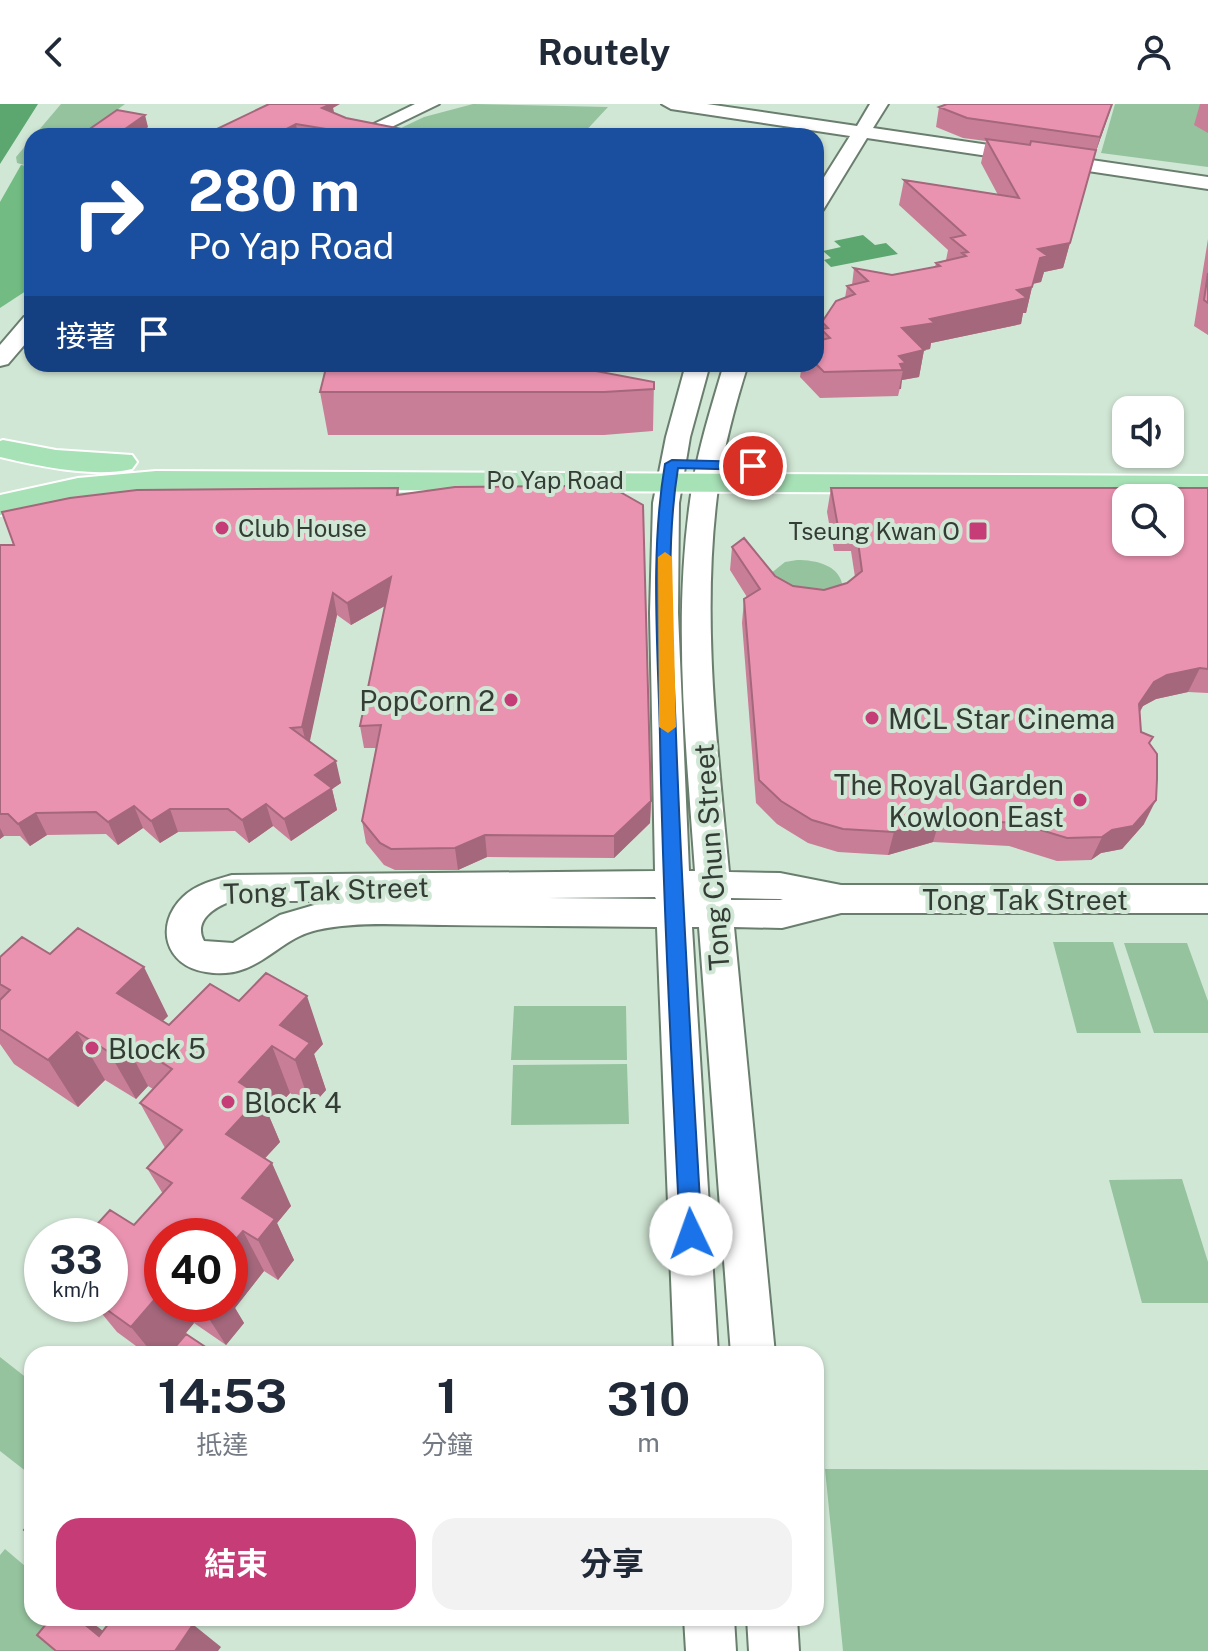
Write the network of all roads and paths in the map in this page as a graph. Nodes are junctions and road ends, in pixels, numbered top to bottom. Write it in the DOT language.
graph roads {
  1 [pos="430,104"];
  2 [pos="671,104"];
  3 [pos="879,104"];
  4 [pos="376,128"];
  5 [pos="862,132"];
  6 [pos="1208,183"];
  7 [pos="824,193"];
  8 [pos="16,335"];
  9 [pos="0,359"];
  10 [pos="696,372"];
  11 [pos="734,372"];
  12 [pos="2,448"];
  13 [pos="1208,464"];
  14 [pos="670,473"];
  15 [pos="707,474"];
  16 [pos="1208,485"];
  17 [pos="0,497"];
  18 [pos="0,505"];
  19 [pos="674,898"];
  20 [pos="714,899"];
  21 [pos="1208,899"];
  22 [pos="696,1346"];
  23 [pos="752,1346"];
  24 [pos="709,1626"];
  25 [pos="772,1626"];
  26 [pos="711,1651"];
  27 [pos="774,1651"];
  1 -- 4 [label="street"];
  2 -- 5 [label="street"];
  3 -- 5 [label="street"];
  5 -- 6 [label="street"];
  5 -- 7 [label="street"];
  8 -- 9 [label="street"];
  10 -- 14 [label="street, Tong Chun Street"];
  11 -- 15 [label="street, Tong Chun Street"];
  12 -- 14 [label="main road, Po Yap Road"];
  12 -- 17 [label="main road, Po Yap Road"];
  13 -- 15 [label="main road, Po Yap Road"];
  14 -- 15 [label="main road, Po Yap Road"];
  14 -- 18 [label="main road, Po Yap Road"];
  14 -- 19 [label="street, Tong Chun Street"];
  15 -- 16 [label="main road, Po Yap Road"];
  15 -- 20 [label="street, Tong Chun Street"];
  19 -- 19 [label="street, Tong Tak Street"];
  19 -- 20 [label="street, Tong Tak Street"];
  19 -- 22 [label="street, Tong Chun Street"];
  20 -- 21 [label="street, Tong Tak Street"];
  20 -- 23 [label="street, Tong Chun Street"];
  24 -- 26 [label="street"];
  25 -- 27 [label="street"];
}
